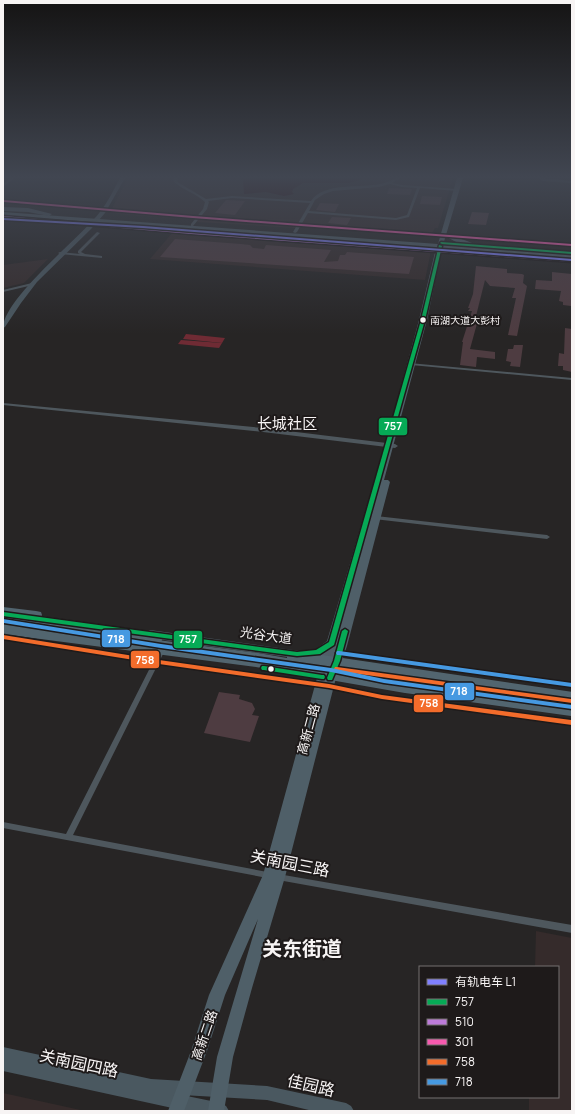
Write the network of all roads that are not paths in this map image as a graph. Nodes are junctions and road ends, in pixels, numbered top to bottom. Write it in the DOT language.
graph roads {
  1 [pos="84,230"];
  2 [pos="233,230"];
  3 [pos="265,230"];
  4 [pos="444,230"];
  5 [pos="446,230"];
  6 [pos="451,230"];
  7 [pos="295,232"];
  8 [pos="98,233"];
  9 [pos="449,236"];
  10 [pos="410,241"];
  11 [pos="396,243"];
  12 [pos="491,247"];
  13 [pos="443,249"];
  14 [pos="62,253"];
  15 [pos="572,253"];
  16 [pos="86,256"];
  17 [pos="572,256"];
  18 [pos="101,257"];
  19 [pos="30,285"];
  20 [pos="3,291"];
  21 [pos="3,321"];
  22 [pos="3,326"];
  23 [pos="414,365"];
  24 [pos="572,379"];
  25 [pos="3,404"];
  26 [pos="392,446"];
  27 [pos="376,518"];
  28 [pos="546,537"];
  29 [pos="3,610"];
  30 [pos="3,614"];
  31 [pos="3,618"];
  32 [pos="90,627"];
  33 [pos="3,628"];
  34 [pos="3,634"];
  35 [pos="37,634"];
  36 [pos="332,643"];
  37 [pos="291,653"];
  38 [pos="160,654"];
  39 [pos="332,660"];
  40 [pos="326,677"];
  41 [pos="572,693"];
  42 [pos="572,699"];
  43 [pos="572,709"];
  44 [pos="572,715"];
  45 [pos="3,825"];
  46 [pos="69,836"];
  47 [pos="274,876"];
  48 [pos="572,929"];
  49 [pos="3,1054"];
  50 [pos="3,1064"];
  51 [pos="220,1090"];
  52 [pos="149,1091"];
  53 [pos="180,1100"];
  54 [pos="218,1111"];
  55 [pos="346,1111"];
  1 -- 14 [label="main road"];
  2 -- 11 [label="main road"];
  3 -- 7 [label="main road"];
  4 -- 10 [label="main road"];
  5 -- 13 [label="main road"];
  6 -- 9 [label="main road"];
  7 -- 10 [label="main road"];
  8 -- 16 [label="street"];
  9 -- 12 [label="main road"];
  9 -- 13 [label="main road"];
  10 -- 13 [label="main road"];
  11 -- 13 [label="main road"];
  11 -- 13 [label="main road"];
  12 -- 13 [label="main road"];
  12 -- 15 [label="main road"];
  13 -- 17 [label="main road"];
  13 -- 23 [label="main road, 高新二路"];
  14 -- 16 [label="street"];
  14 -- 19 [label="main road"];
  16 -- 18 [label="street"];
  19 -- 20 [label="street"];
  19 -- 21 [label="main road"];
  19 -- 22 [label="main road"];
  23 -- 24 [label="street"];
  23 -- 26 [label="main road, 高新二路"];
  25 -- 26 [label="street"];
  26 -- 27 [label="main road, 高新二路"];
  26 -- 36 [label="main road, 高新二路"];
  27 -- 28 [label="street"];
  27 -- 39 [label="main road, 高新二路"];
  29 -- 32 [label="highway"];
  30 -- 32 [label="main road, 光谷大道"];
  31 -- 42 [label="highway, bridge"];
  32 -- 37 [label="main road, 光谷大道"];
  33 -- 35 [label="main road"];
  33 -- 43 [label="highway, bridge"];
  34 -- 35 [label="highway"];
  35 -- 38 [label="main road"];
  36 -- 37 [label="main road"];
  36 -- 39 [label="main road, 高新二路"];
  37 -- 39 [label="main road, 光谷大道"];
  38 -- 40 [label="main road"];
  38 -- 46 [label="street"];
  39 -- 40 [label="main road, 高新二路"];
  39 -- 41 [label="main road, 光谷大道"];
  40 -- 44 [label="main road"];
  40 -- 47 [label="main road, 高新二路"];
  45 -- 46 [label="street, 关南园三路"];
  46 -- 47 [label="street, 关南园三路"];
  47 -- 48 [label="street, 关南园三路"];
  47 -- 51 [label="main road, 高新二路"];
  47 -- 53 [label="main road, 高新二路"];
  49 -- 52 [label="main road"];
  50 -- 52 [label="main road, 关南园四路"];
  51 -- 53 [label="main road, 佳园路"];
  51 -- 54 [label="main road, 高新二路"];
  51 -- 55 [label="main road, 佳园路"];
  52 -- 53 [label="main road"];
  53 -- 54 [label="main road"];
}
